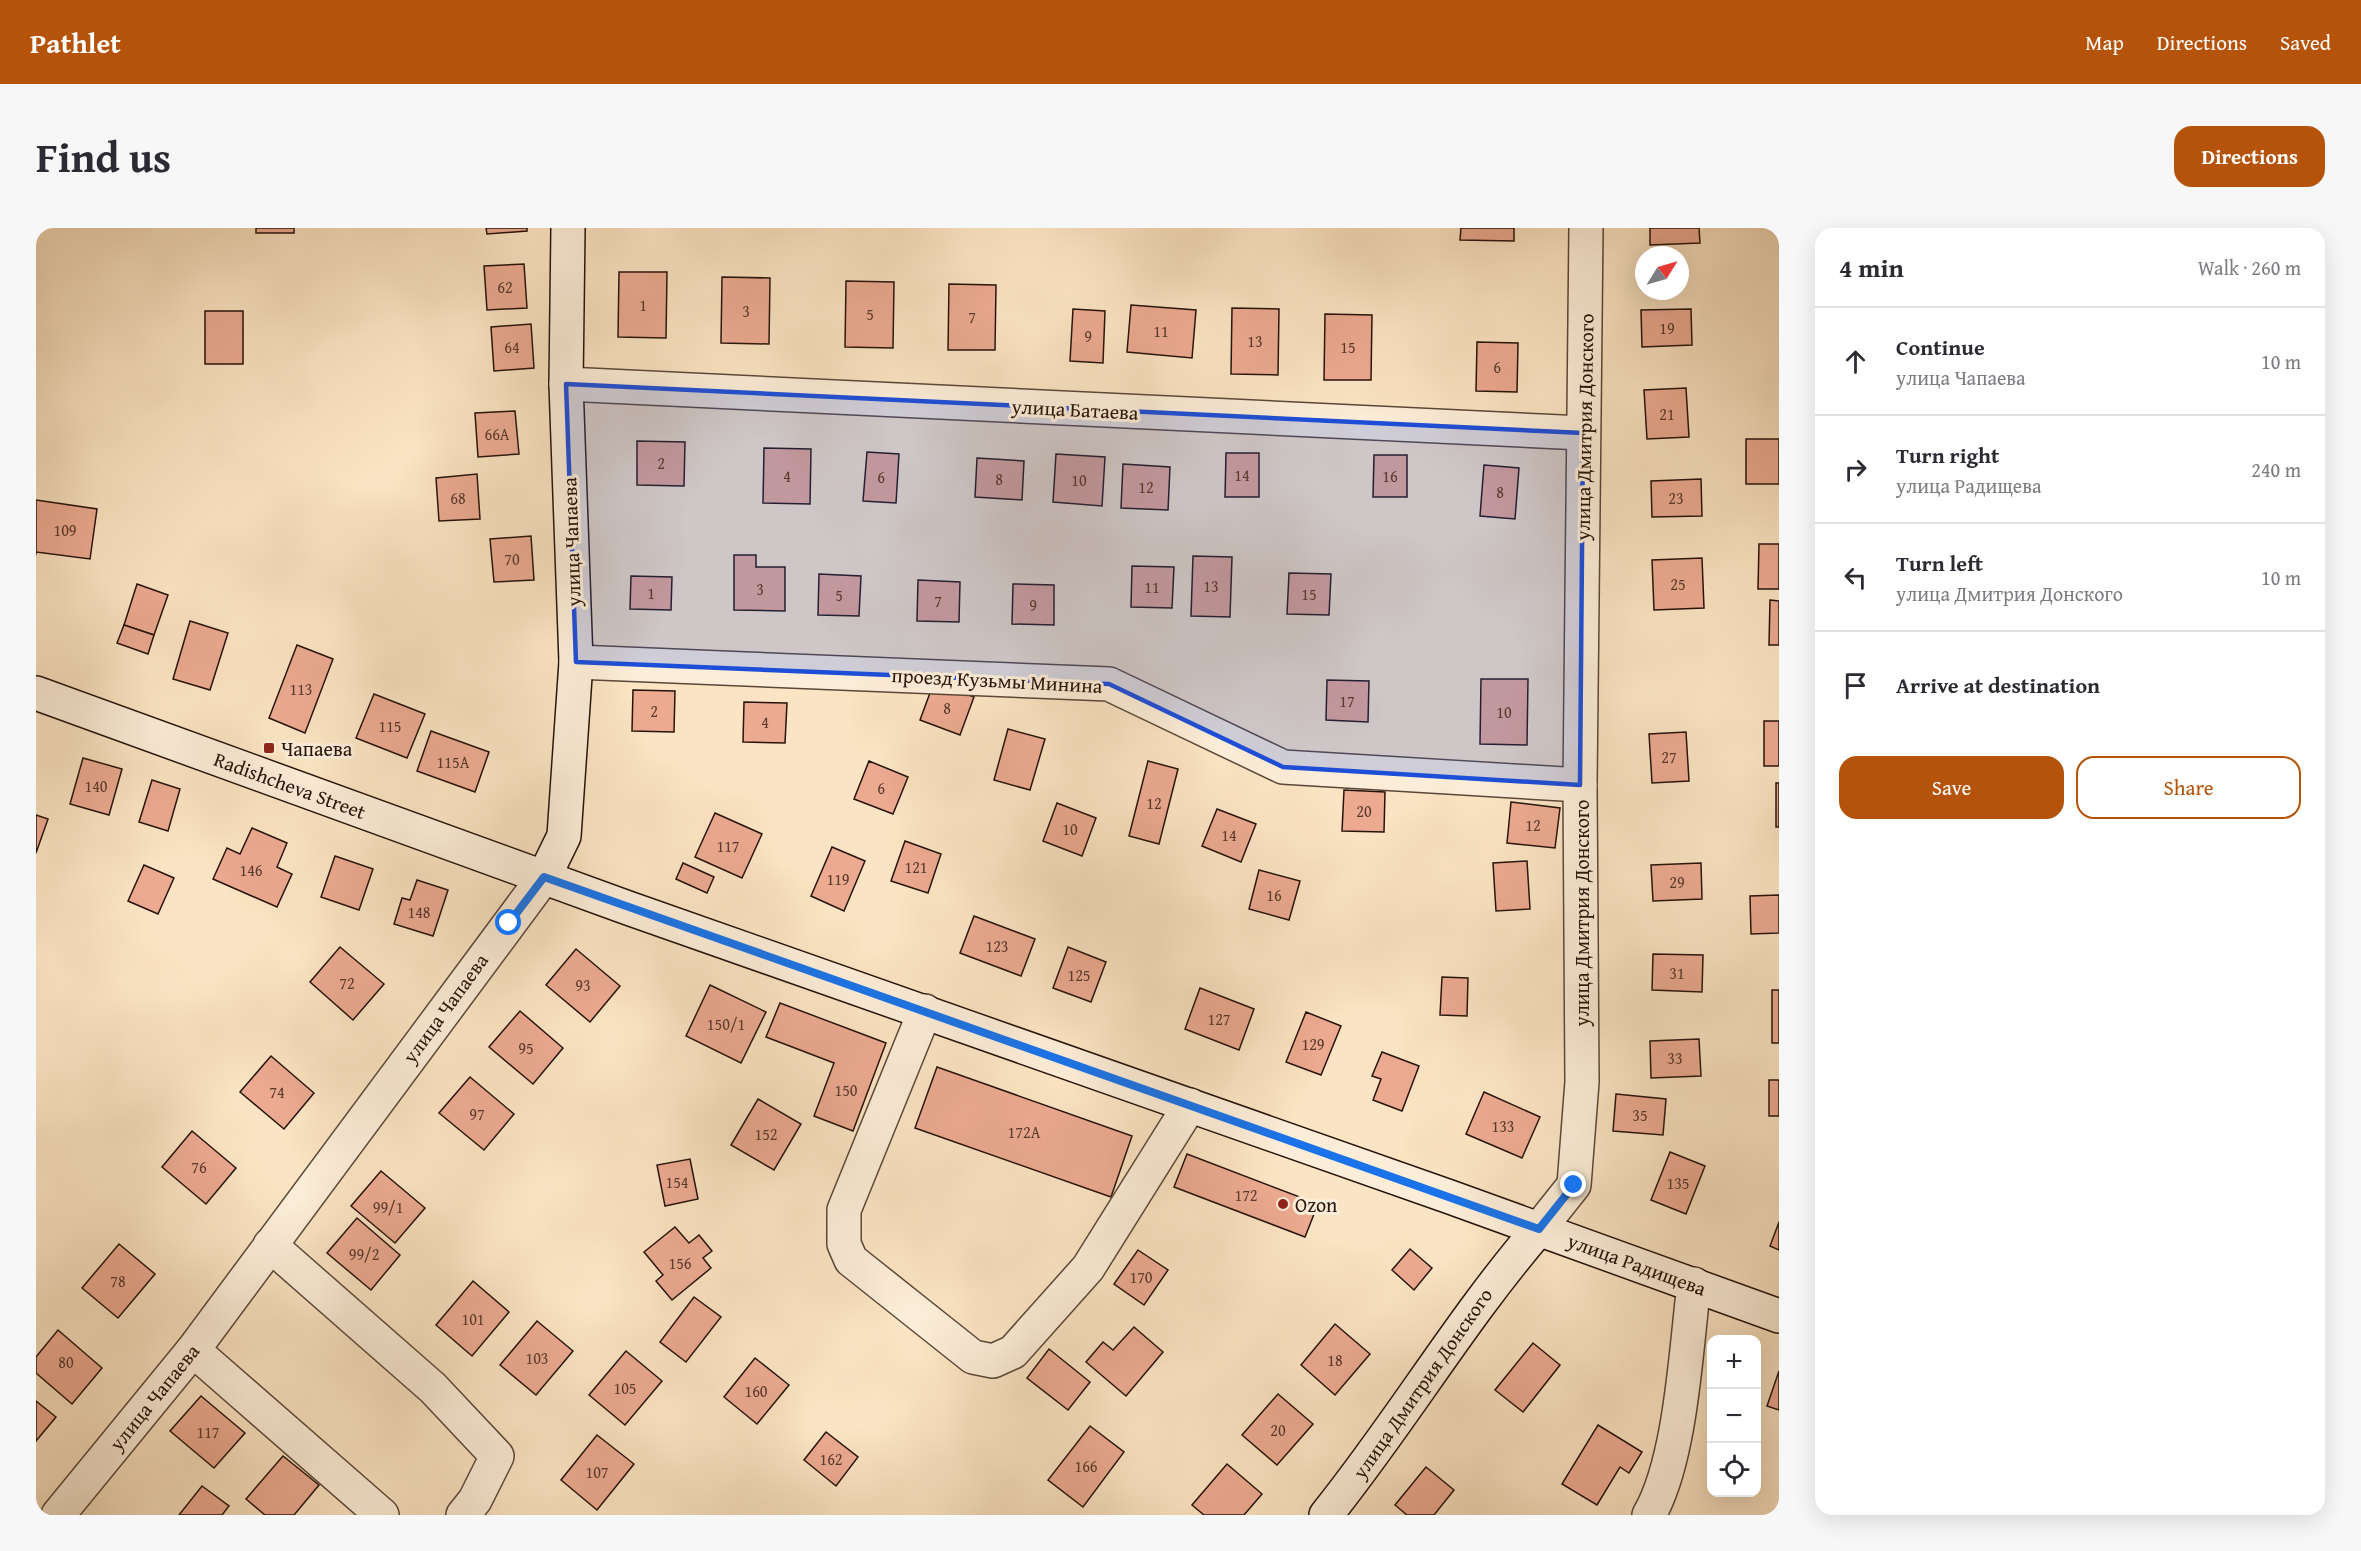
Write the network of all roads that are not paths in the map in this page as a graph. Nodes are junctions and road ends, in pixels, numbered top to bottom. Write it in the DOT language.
graph roads {
  1 [pos="568,228"];
  2 [pos="1587,228"];
  3 [pos="566,384"];
  4 [pos="1583,433"];
  5 [pos="576,662"];
  6 [pos="36,693"];
  7 [pos="1580,785"];
  8 [pos="544,877"];
  9 [pos="925,1011"];
  10 [pos="1190,1105"];
  11 [pos="1539,1229"];
  12 [pos="270,1245"];
  13 [pos="1694,1284"];
  14 [pos="1779,1317"];
  15 [pos="193,1350"];
  16 [pos="58,1515"];
  17 [pos="382,1515"];
  18 [pos="463,1515"];
  19 [pos="1326,1515"];
  20 [pos="1648,1515"];
  1 -- 3 [label="street, улица Чапаева"];
  2 -- 4 [label="street, улица Дмитрия Донского"];
  3 -- 4 [label="street, улица Батаева"];
  3 -- 5 [label="street, улица Чапаева"];
  4 -- 7 [label="street, улица Дмитрия Донского"];
  5 -- 7 [label="street, проезд Кузьмы Минина"];
  5 -- 8 [label="street, улица Чапаева"];
  6 -- 8 [label="street, Radishcheva Street"];
  7 -- 11 [label="street, улица Дмитрия Донского"];
  8 -- 9 [label="street, улица Радищева"];
  8 -- 12 [label="street, улица Чапаева"];
  9 -- 10 [label="street, улица Радищева"];
  9 -- 10 [label="street"];
  10 -- 11 [label="street, улица Радищева"];
  11 -- 13 [label="street, улица Радищева"];
  11 -- 19 [label="street, улица Дмитрия Донского"];
  12 -- 15 [label="street, улица Чапаева"];
  12 -- 18 [label="street"];
  13 -- 14 [label="street, улица Радищева"];
  13 -- 20 [label="street"];
  15 -- 16 [label="street, улица Чапаева"];
  15 -- 17 [label="street"];
}
